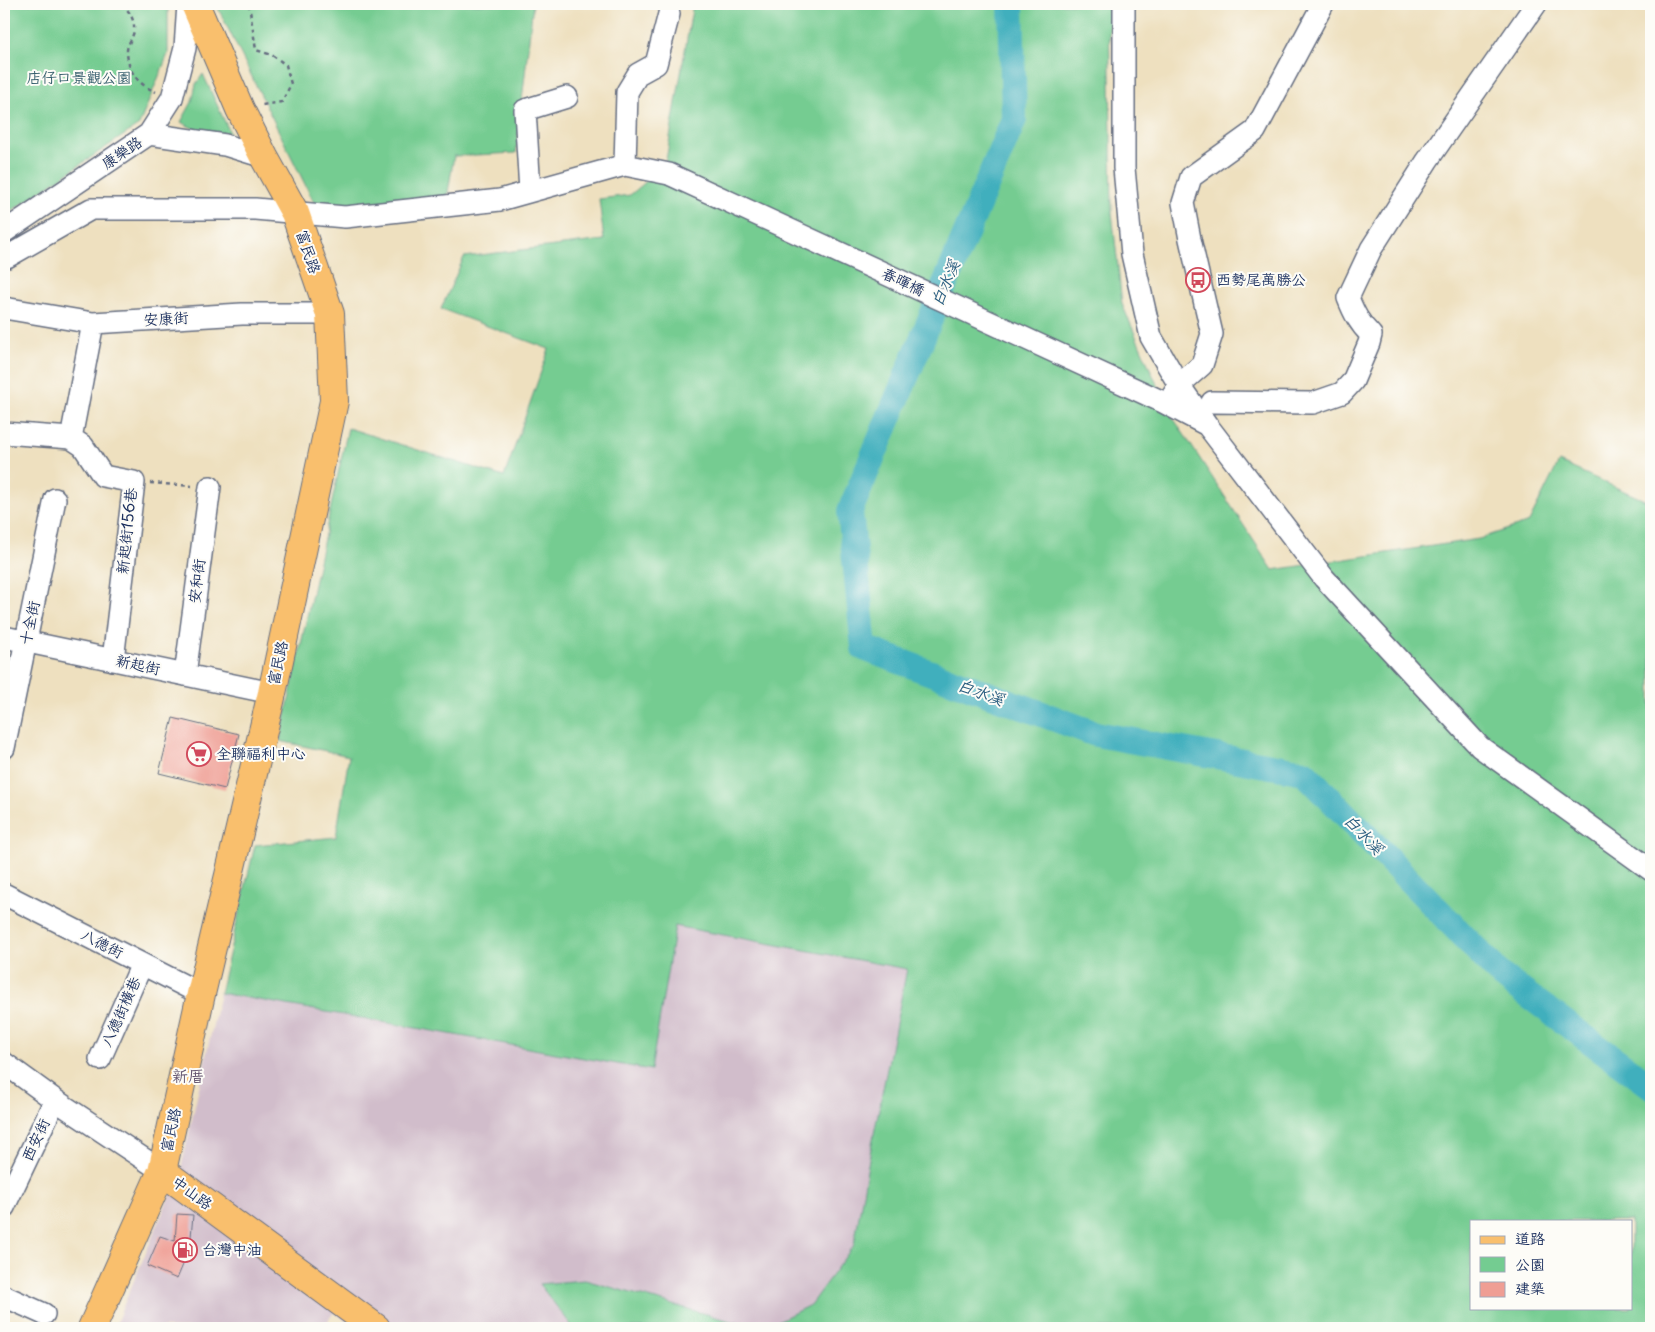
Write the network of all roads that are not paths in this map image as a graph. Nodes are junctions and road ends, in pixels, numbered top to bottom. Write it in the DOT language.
graph roads {
  1 [pos="188,4"];
  2 [pos="195,4"];
  3 [pos="1124,4"];
  4 [pos="1322,4"];
  5 [pos="1536,4"];
  6 [pos="669,14"];
  7 [pos="567,97"];
  8 [pos="150,134"];
  9 [pos="264,157"];
  10 [pos="625,165"];
  11 [pos="530,191"];
  12 [pos="295,213"];
  13 [pos="4,232"];
  14 [pos="4,256"];
  15 [pos="4,308"];
  16 [pos="330,314"];
  17 [pos="93,322"];
  18 [pos="1179,385"];
  19 [pos="1163,402"];
  20 [pos="1212,402"];
  21 [pos="1206,425"];
  22 [pos="4,433"];
  23 [pos="71,438"];
  24 [pos="210,487"];
  25 [pos="55,499"];
  26 [pos="4,637"];
  27 [pos="26,642"];
  28 [pos="112,660"];
  29 [pos="185,675"];
  30 [pos="272,693"];
  31 [pos="4,748"];
  32 [pos="1651,870"];
  33 [pos="4,894"];
  34 [pos="142,964"];
  35 [pos="201,994"];
  36 [pos="100,1059"];
  37 [pos="4,1063"];
  38 [pos="55,1100"];
  39 [pos="162,1171"];
  40 [pos="4,1207"];
  41 [pos="4,1296"];
  42 [pos="44,1314"];
  43 [pos="92,1328"];
  44 [pos="376,1328"];
  1 -- 8 [label="street, 康樂路"];
  2 -- 9 [label="main road, 富民路"];
  3 -- 18 [label="street"];
  4 -- 18 [label="street"];
  5 -- 20 [label="street"];
  6 -- 10 [label="street"];
  7 -- 11 [label="street"];
  8 -- 9 [label="street"];
  8 -- 13 [label="street, 康樂路"];
  9 -- 12 [label="main road, 富民路"];
  10 -- 11 [label="street"];
  10 -- 19 [label="street, 春暉橋"];
  11 -- 12 [label="street"];
  12 -- 14 [label="street"];
  12 -- 16 [label="main road, 富民路"];
  15 -- 17 [label="street, 安康街"];
  16 -- 17 [label="street, 安康街"];
  16 -- 30 [label="main road, 富民路"];
  17 -- 23 [label="street"];
  18 -- 19 [label="street"];
  18 -- 21 [label="street"];
  19 -- 21 [label="street, 春暉橋"];
  21 -- 32 [label="street"];
  22 -- 23 [label="street"];
  23 -- 28 [label="street, 新起街156巷"];
  24 -- 29 [label="street, 安和街"];
  25 -- 27 [label="street, 十全街"];
  26 -- 27 [label="street, 新起街"];
  27 -- 28 [label="street, 新起街"];
  27 -- 31 [label="street, 十全街"];
  28 -- 29 [label="street, 新起街"];
  29 -- 30 [label="street, 新起街"];
  30 -- 35 [label="main road, 富民路"];
  33 -- 34 [label="street, 八德街"];
  34 -- 35 [label="street, 八德街"];
  34 -- 36 [label="street, 八德街橫巷"];
  35 -- 39 [label="main road, 富民路"];
  37 -- 38 [label="street, 中山路"];
  38 -- 39 [label="street, 中山路"];
  38 -- 40 [label="street, 西安街"];
  39 -- 43 [label="main road, 富民路"];
  39 -- 44 [label="main road, 中山路"];
  41 -- 42 [label="street"];
}
